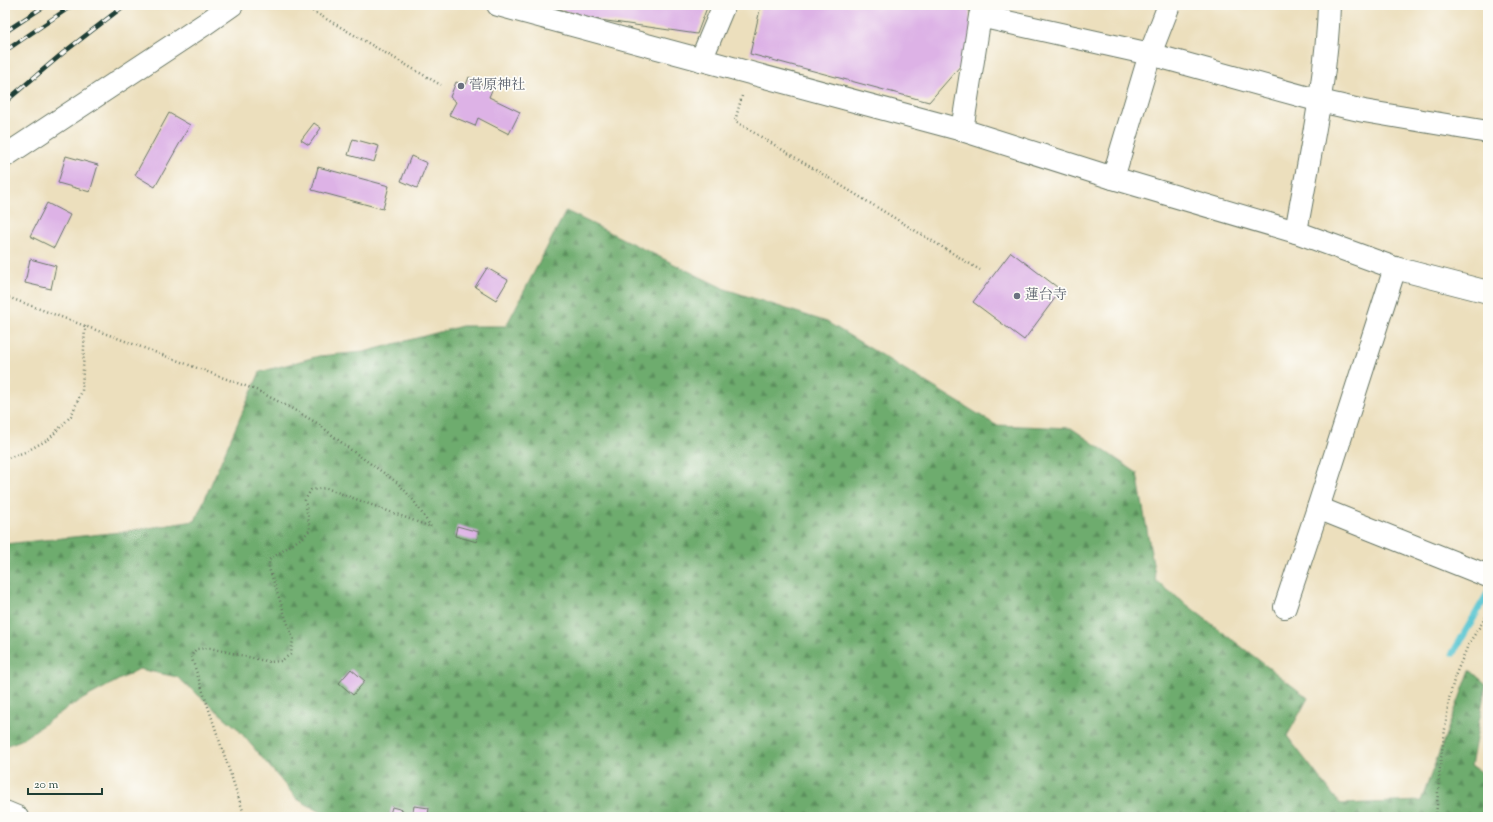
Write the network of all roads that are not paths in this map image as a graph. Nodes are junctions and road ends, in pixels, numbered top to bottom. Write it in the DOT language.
graph roads {
  1 [pos="232,5"];
  2 [pos="498,5"];
  3 [pos="724,5"];
  4 [pos="1169,5"];
  5 [pos="1329,5"];
  6 [pos="1150,54"];
  7 [pos="701,60"];
  8 [pos="1320,101"];
  9 [pos="962,130"];
  10 [pos="1488,132"];
  11 [pos="5,156"];
  12 [pos="1113,178"];
  13 [pos="1296,232"];
  14 [pos="1395,268"];
  15 [pos="1488,292"];
  16 [pos="1318,508"];
  17 [pos="1486,576"];
  18 [pos="1285,607"];
  19 [pos="5,812"];
  20 [pos="17,817"];
  1 -- 11 [label="street"];
  2 -- 7 [label="street"];
  3 -- 7 [label="street"];
  4 -- 6 [label="street"];
  5 -- 8 [label="street"];
  6 -- 8 [label="street"];
  6 -- 9 [label="street"];
  6 -- 12 [label="street"];
  7 -- 9 [label="street"];
  8 -- 10 [label="street"];
  8 -- 13 [label="street"];
  9 -- 12 [label="street"];
  12 -- 13 [label="street"];
  13 -- 14 [label="street"];
  14 -- 15 [label="street"];
  14 -- 16 [label="street"];
  16 -- 17 [label="street"];
  16 -- 18 [label="street"];
  19 -- 20 [label="street"];
}
